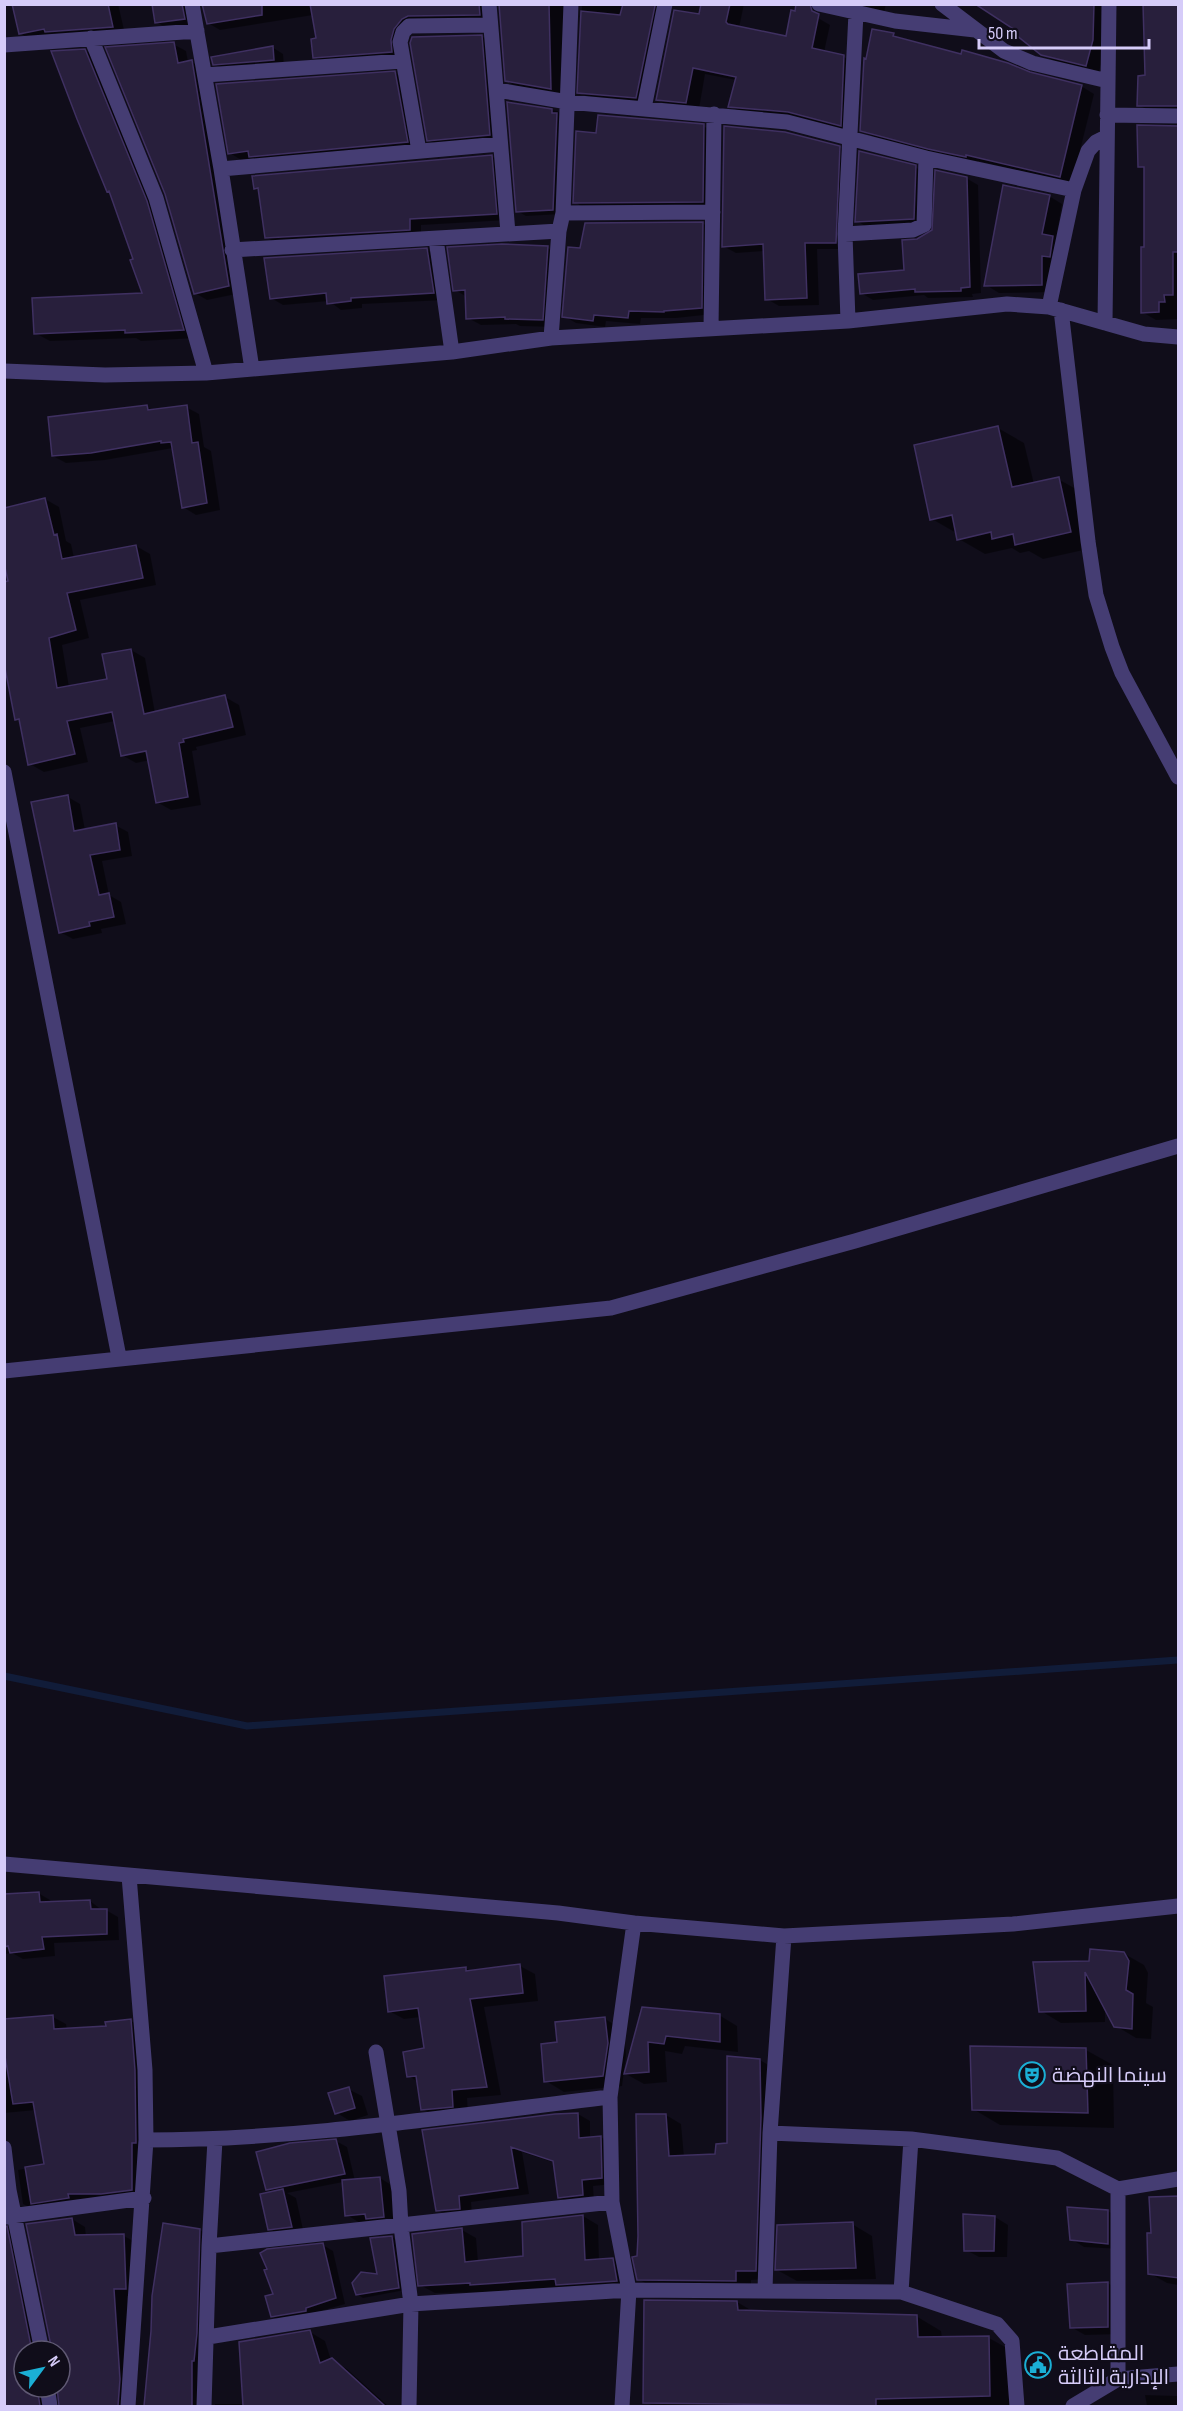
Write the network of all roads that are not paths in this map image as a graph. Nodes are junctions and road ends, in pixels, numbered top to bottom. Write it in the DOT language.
graph roads {
  1 [pos="192,4"];
  2 [pos="489,4"];
  3 [pos="571,4"];
  4 [pos="665,4"];
  5 [pos="819,4"];
  6 [pos="942,4"];
  7 [pos="1108,4"];
  8 [pos="856,13"];
  9 [pos="490,25"];
  10 [pos="975,30"];
  11 [pos="197,32"];
  12 [pos="91,38"];
  13 [pos="4,45"];
  14 [pos="404,61"];
  15 [pos="205,75"];
  16 [pos="1108,81"];
  17 [pos="497,90"];
  18 [pos="568,102"];
  19 [pos="644,108"];
  20 [pos="714,114"];
  21 [pos="1107,115"];
  22 [pos="1179,116"];
  23 [pos="848,136"];
  24 [pos="1106,136"];
  25 [pos="500,144"];
  26 [pos="419,151"];
  27 [pos="926,158"];
  28 [pos="220,169"];
  29 [pos="1074,190"];
  30 [pos="713,212"];
  31 [pos="563,213"];
  32 [pos="559,231"];
  33 [pos="508,233"];
  34 [pos="845,234"];
  35 [pos="436,239"];
  36 [pos="232,250"];
  37 [pos="1055,309"];
  38 [pos="848,321"];
  39 [pos="1105,323"];
  40 [pos="711,329"];
  41 [pos="1179,337"];
  42 [pos="550,338"];
  43 [pos="452,352"];
  44 [pos="252,369"];
  45 [pos="4,371"];
  46 [pos="206,373"];
  47 [pos="4,772"];
  48 [pos="1179,777"];
  49 [pos="1179,1146"];
  50 [pos="119,1357"];
  51 [pos="4,1371"];
  52 [pos="4,1864"];
  53 [pos="129,1876"];
  54 [pos="1179,1906"];
  55 [pos="634,1923"];
  56 [pos="784,1936"];
  57 [pos="376,2052"];
  58 [pos="610,2097"];
  59 [pos="388,2124"];
  60 [pos="770,2133"];
  61 [pos="911,2139"];
  62 [pos="146,2140"];
  63 [pos="215,2140"];
  64 [pos="4,2148"];
  65 [pos="1179,2179"];
  66 [pos="1118,2189"];
  67 [pos="144,2198"];
  68 [pos="612,2202"];
  69 [pos="9,2216"];
  70 [pos="400,2226"];
  71 [pos="209,2246"];
  72 [pos="629,2290"];
  73 [pos="765,2290"];
  74 [pos="901,2292"];
  75 [pos="411,2304"];
  76 [pos="208,2337"];
  77 [pos="39,2339"];
  78 [pos="1179,2374"];
  79 [pos="1118,2379"];
  80 [pos="128,2406"];
  81 [pos="204,2406"];
  82 [pos="409,2406"];
  83 [pos="622,2406"];
  84 [pos="1017,2406"];
  85 [pos="1073,2406"];
  1 -- 11 [label="street"];
  2 -- 9 [label="street"];
  3 -- 18 [label="street"];
  4 -- 19 [label="street"];
  5 -- 8 [label="street"];
  6 -- 10 [label="street"];
  7 -- 16 [label="street"];
  8 -- 10 [label="street"];
  8 -- 23 [label="street"];
  9 -- 14 [label="street"];
  9 -- 17 [label="street"];
  10 -- 16 [label="street"];
  11 -- 12 [label="street"];
  11 -- 15 [label="street"];
  12 -- 13 [label="street"];
  12 -- 46 [label="street"];
  14 -- 15 [label="street"];
  14 -- 26 [label="street"];
  15 -- 28 [label="street"];
  16 -- 21 [label="street"];
  17 -- 18 [label="street"];
  17 -- 25 [label="street"];
  18 -- 19 [label="street"];
  18 -- 31 [label="street"];
  19 -- 20 [label="street"];
  20 -- 23 [label="street"];
  20 -- 30 [label="street"];
  21 -- 22 [label="street"];
  21 -- 24 [label="street"];
  23 -- 27 [label="street"];
  23 -- 34 [label="street"];
  24 -- 29 [label="street"];
  24 -- 39 [label="street"];
  25 -- 26 [label="street"];
  25 -- 33 [label="street"];
  26 -- 28 [label="street"];
  27 -- 29 [label="street"];
  27 -- 34 [label="street"];
  28 -- 36 [label="street"];
  29 -- 37 [label="street"];
  30 -- 31 [label="street"];
  30 -- 40 [label="street"];
  31 -- 32 [label="street"];
  32 -- 33 [label="street"];
  32 -- 42 [label="street"];
  33 -- 35 [label="street"];
  34 -- 38 [label="street"];
  35 -- 36 [label="street"];
  35 -- 43 [label="street"];
  36 -- 44 [label="street"];
  37 -- 38 [label="street"];
  37 -- 39 [label="street"];
  37 -- 48 [label="street"];
  38 -- 40 [label="street"];
  39 -- 41 [label="street"];
  40 -- 42 [label="street"];
  42 -- 43 [label="street"];
  43 -- 44 [label="street"];
  44 -- 46 [label="street"];
  45 -- 46 [label="street"];
  47 -- 50 [label="street"];
  49 -- 50 [label="street"];
  50 -- 51 [label="street"];
  52 -- 53 [label="street"];
  53 -- 55 [label="street"];
  53 -- 62 [label="street"];
  54 -- 56 [label="street"];
  55 -- 56 [label="street"];
  55 -- 58 [label="street"];
  56 -- 60 [label="street"];
  57 -- 59 [label="street"];
  58 -- 59 [label="street"];
  58 -- 68 [label="street"];
  59 -- 63 [label="street"];
  59 -- 70 [label="street"];
  60 -- 61 [label="street"];
  60 -- 73 [label="street"];
  61 -- 66 [label="street"];
  61 -- 74 [label="street"];
  62 -- 63 [label="street"];
  62 -- 67 [label="street"];
  63 -- 71 [label="street"];
  64 -- 69 [label="street"];
  65 -- 66 [label="street"];
  66 -- 79 [label="street"];
  67 -- 69 [label="street"];
  67 -- 80 [label="street"];
  68 -- 70 [label="street"];
  68 -- 72 [label="street"];
  69 -- 77 [label="street"];
  70 -- 71 [label="street"];
  70 -- 75 [label="street"];
  71 -- 76 [label="street"];
  72 -- 73 [label="street"];
  72 -- 75 [label="street"];
  72 -- 83 [label="street"];
  73 -- 74 [label="street"];
  74 -- 84 [label="street"];
  75 -- 76 [label="street"];
  75 -- 82 [label="street"];
  76 -- 81 [label="street"];
  78 -- 79 [label="street"];
  79 -- 85 [label="street"];
}
